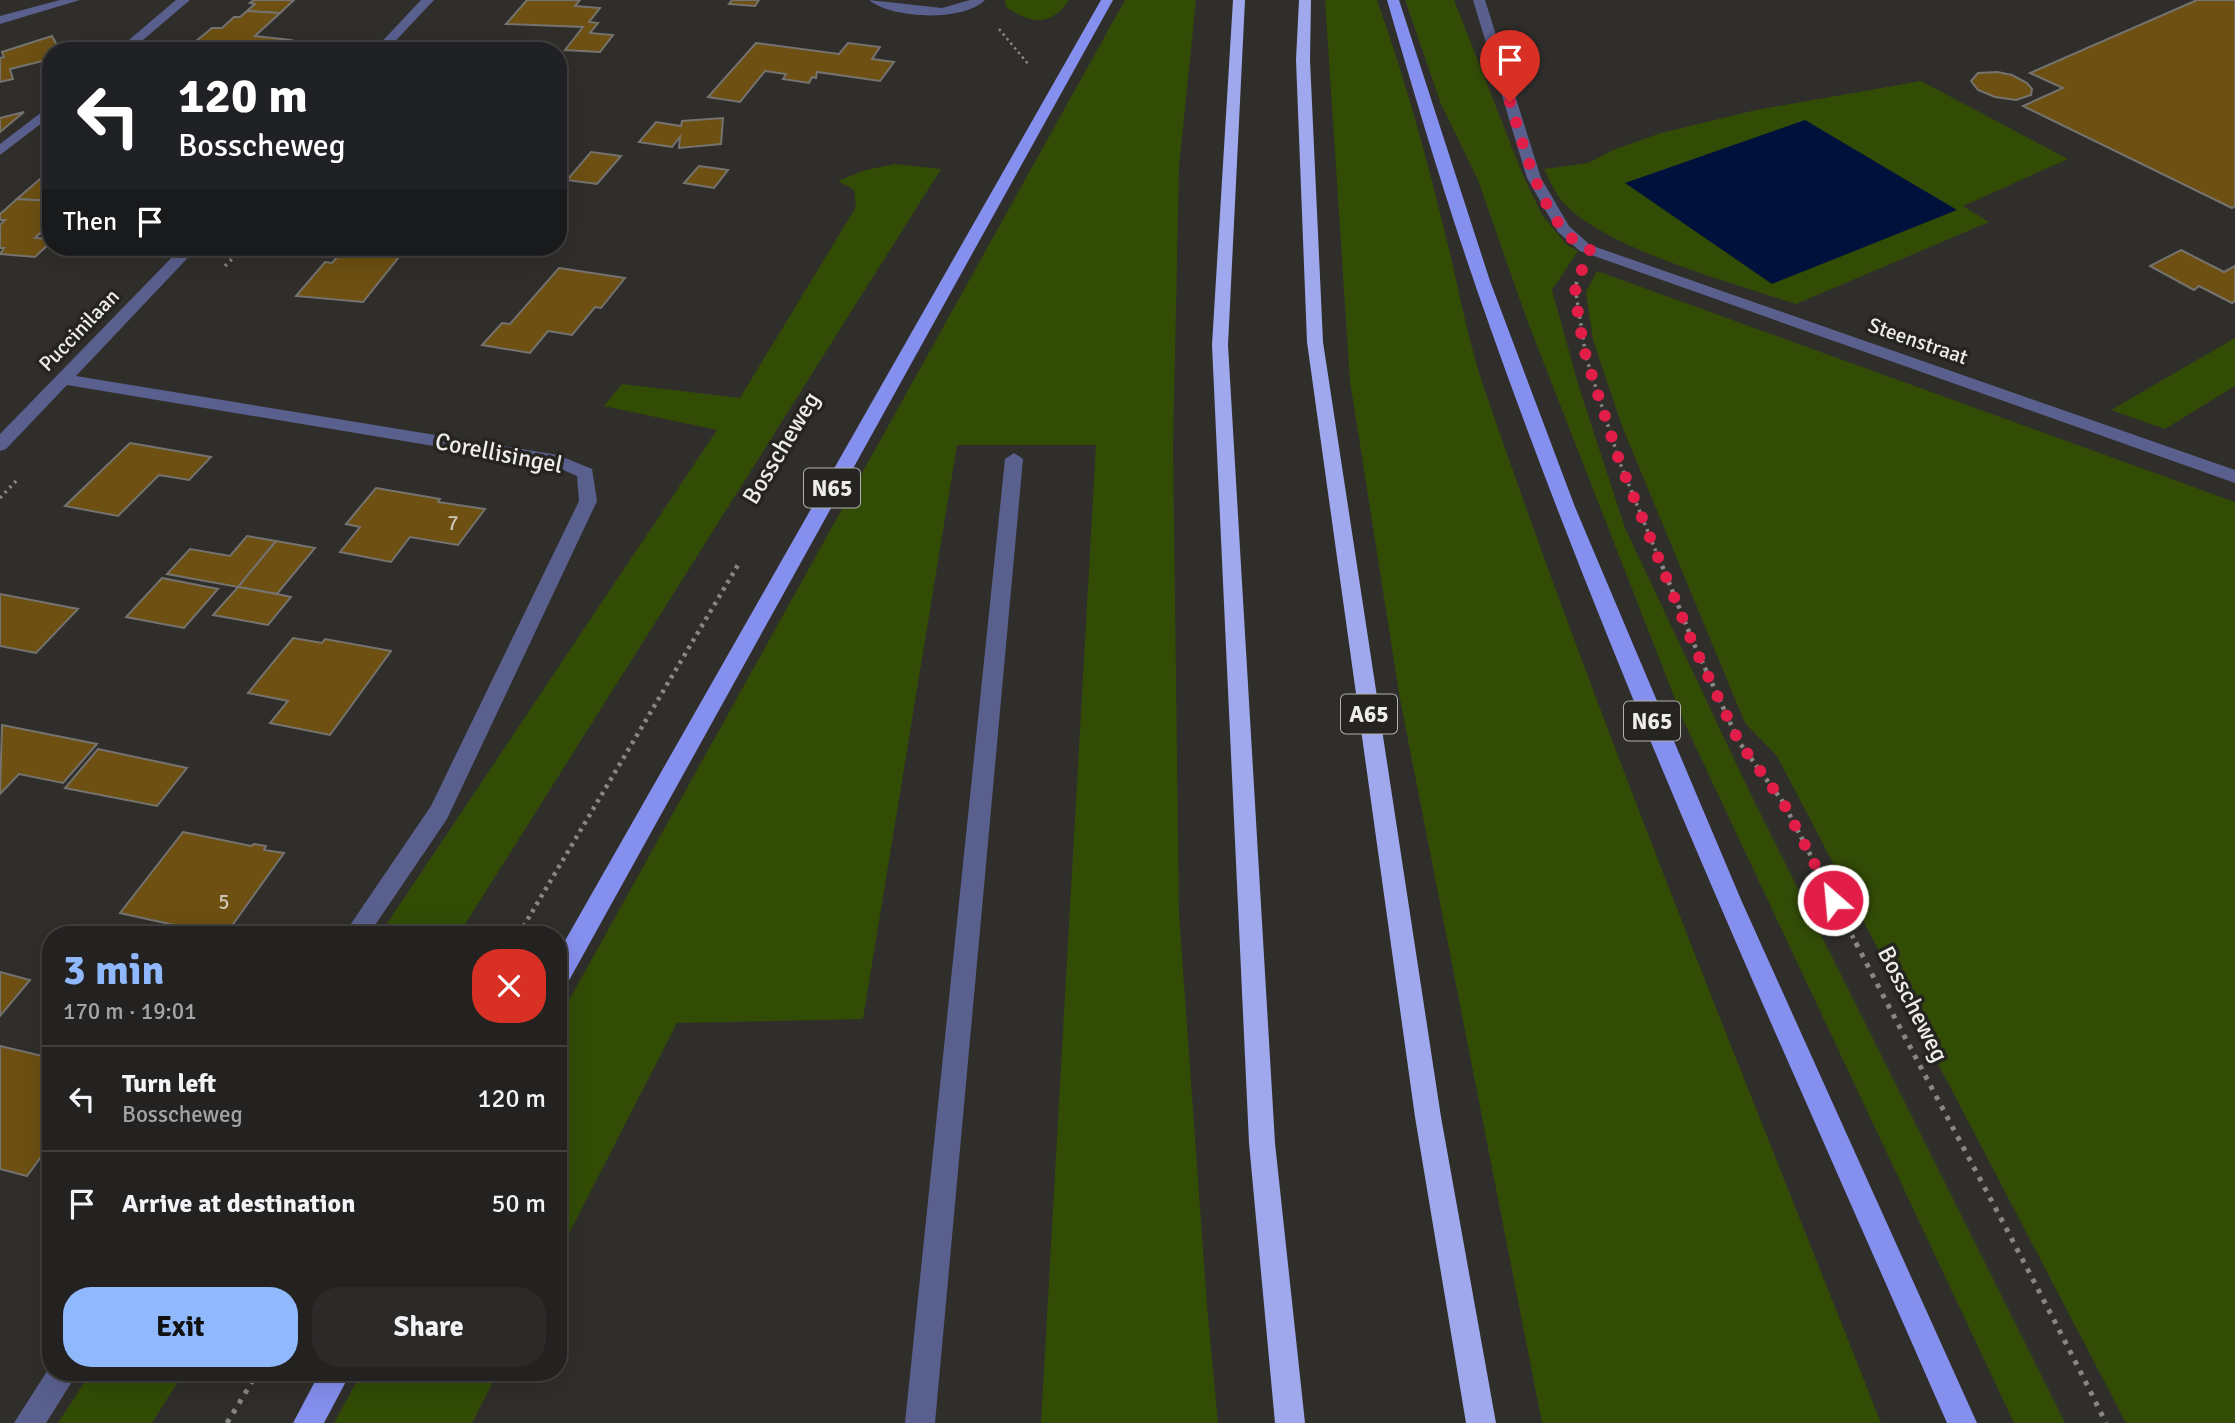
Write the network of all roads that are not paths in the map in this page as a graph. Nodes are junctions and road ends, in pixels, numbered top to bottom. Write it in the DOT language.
graph roads {
  1 [pos="74,0"];
  2 [pos="184,0"];
  3 [pos="428,0"];
  4 [pos="875,0"];
  5 [pos="1107,0"];
  6 [pos="1239,0"];
  7 [pos="1305,0"];
  8 [pos="1393,0"];
  9 [pos="1479,0"];
  10 [pos="974,4"];
  11 [pos="0,20"];
  12 [pos="133,42"];
  13 [pos="388,42"];
  14 [pos="42,116"];
  15 [pos="0,151"];
  16 [pos="181,256"];
  17 [pos="63,379"];
  18 [pos="0,444"];
  19 [pos="1014,459"];
  20 [pos="2235,477"];
  21 [pos="361,926"];
  22 [pos="567,960"];
  23 [pos="57,1381"];
  24 [pos="331,1381"];
  25 [pos="29,1423"];
  26 [pos="308,1423"];
  27 [pos="920,1423"];
  28 [pos="1290,1423"];
  29 [pos="1481,1423"];
  30 [pos="1962,1423"];
  1 -- 11 [label="street"];
  2 -- 12 [label="street"];
  3 -- 13 [label="street"];
  4 -- 10 [label="street"];
  5 -- 22 [label="main road, N65"];
  6 -- 28 [label="highway"];
  7 -- 29 [label="highway, A65"];
  8 -- 30 [label="main road, N65"];
  9 -- 20 [label="street, Steenstraat"];
  14 -- 15 [label="street"];
  16 -- 17 [label="street, Puccinilaan"];
  17 -- 18 [label="street, Puccinilaan"];
  17 -- 21 [label="street, Corellisingel"];
  19 -- 27 [label="street"];
  23 -- 25 [label="street"];
  24 -- 26 [label="main road"];
}
